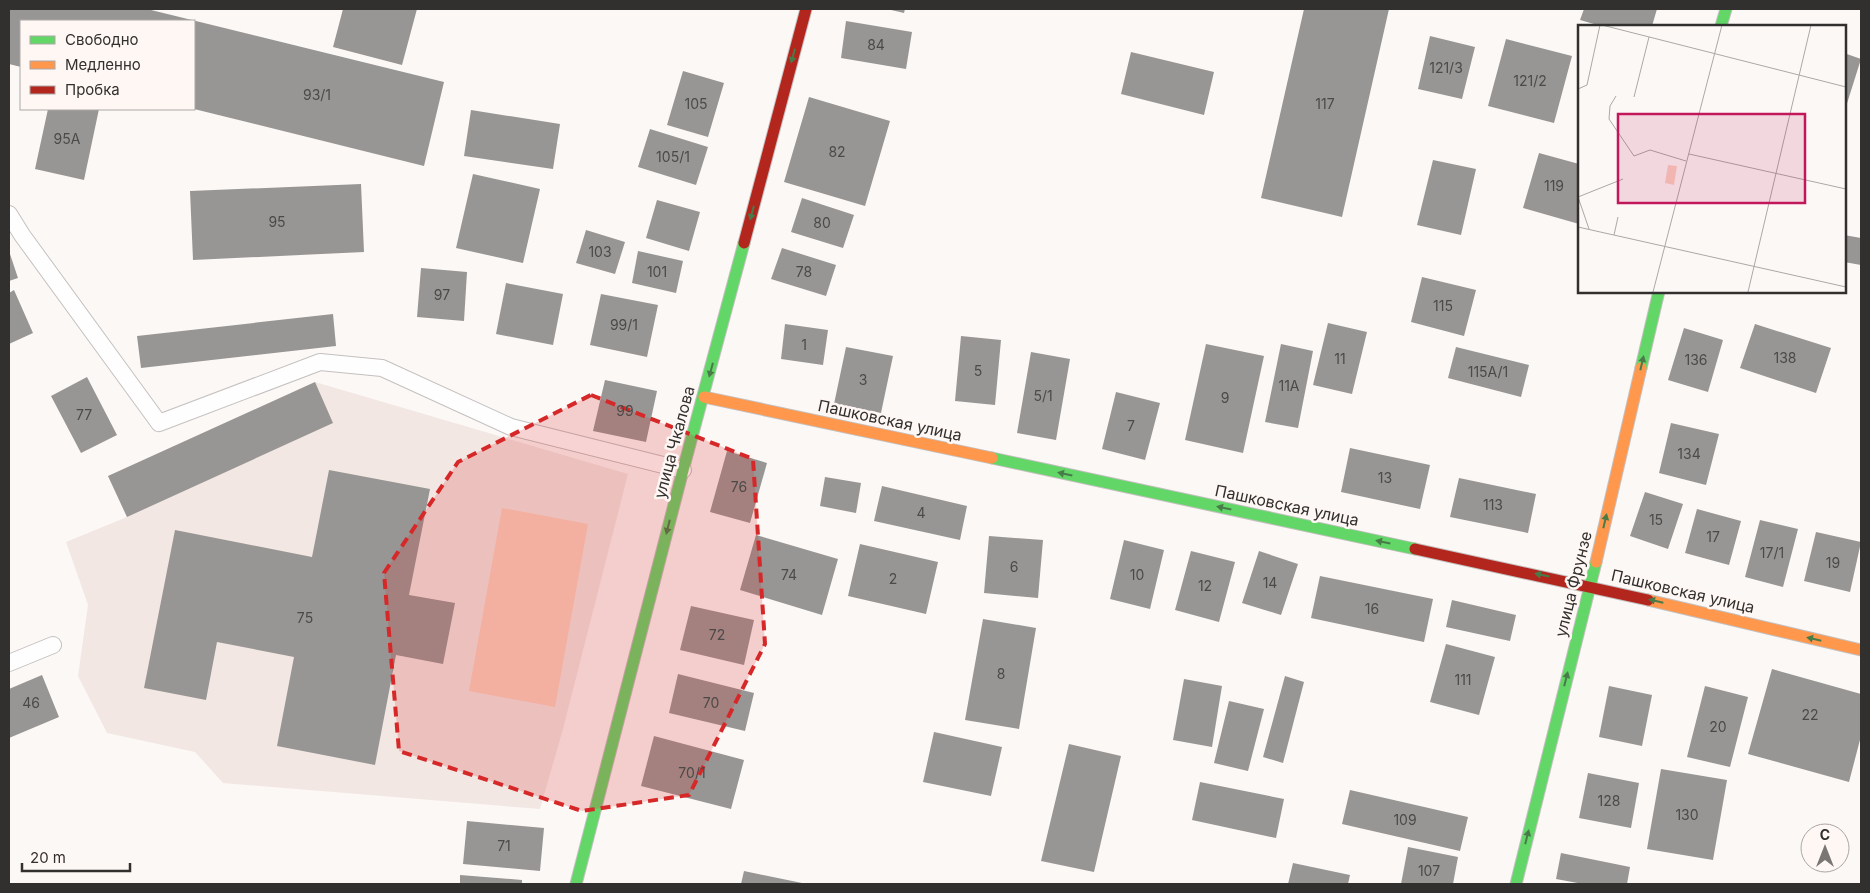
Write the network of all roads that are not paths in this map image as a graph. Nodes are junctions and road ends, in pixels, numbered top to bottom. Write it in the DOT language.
graph roads {
  1 [pos="806,9"];
  2 [pos="1726,9"];
  3 [pos="1722,25"];
  4 [pos="9,214"];
  5 [pos="1659,292"];
  6 [pos="704,397"];
  7 [pos="683,470"];
  8 [pos="1590,586"];
  9 [pos="53,645"];
  10 [pos="1861,650"];
  11 [pos="9,663"];
  12 [pos="576,884"];
  13 [pos="1516,884"];
  1 -- 6 [label="street, улица Чкалова, one-way"];
  2 -- 3 [label="street"];
  4 -- 7 [label="lane"];
  8 -- 5 [label="street, улица Фрунзе, one-way"];
  6 -- 7 [label="street, улица Чкалова"];
  8 -- 6 [label="street, Пашковская улица, one-way"];
  7 -- 12 [label="street, улица Чкалова, one-way"];
  10 -- 8 [label="street, Пашковская улица, one-way"];
  13 -- 8 [label="street, улица Фрунзе, one-way"];
  9 -- 11 [label="lane"];
}
